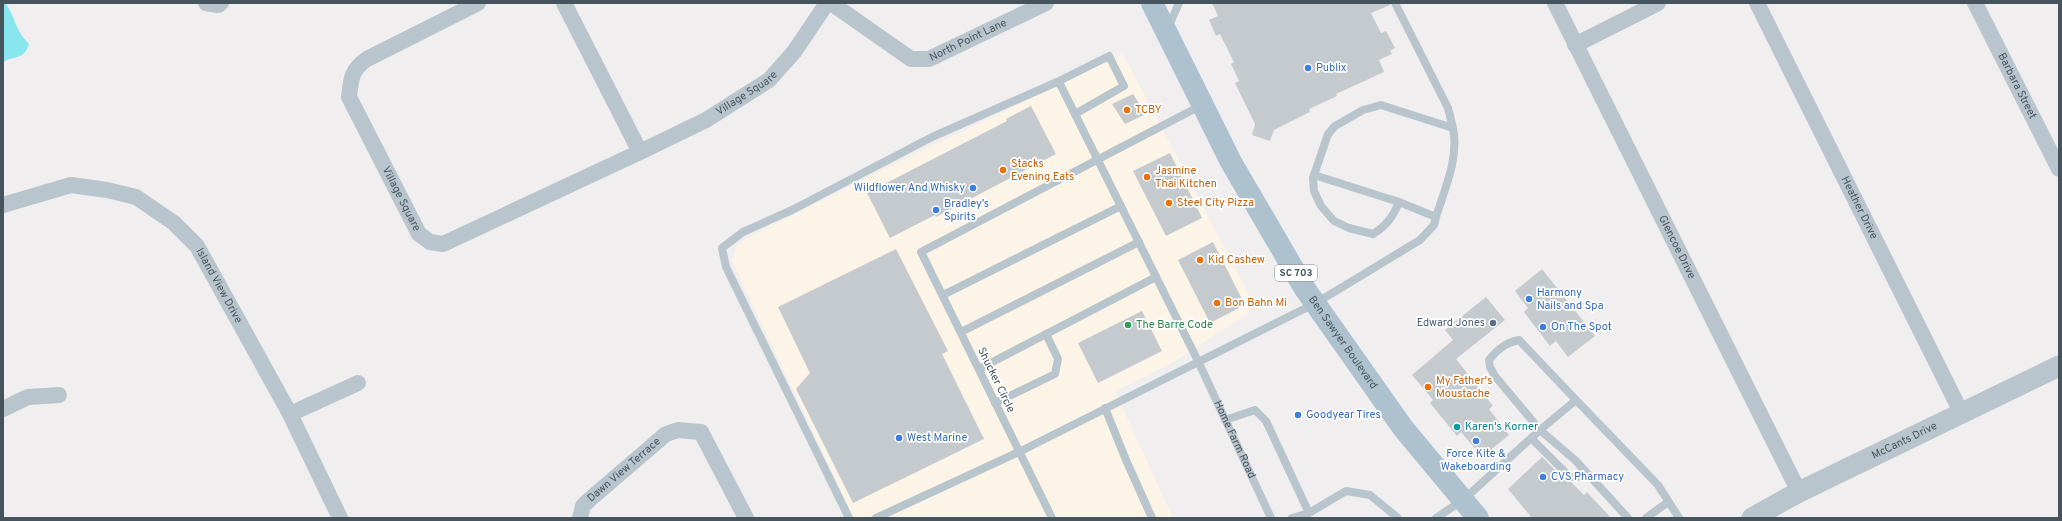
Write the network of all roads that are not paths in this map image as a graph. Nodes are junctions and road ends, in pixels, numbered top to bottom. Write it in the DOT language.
graph roads {
  1 [pos="206,3"];
  2 [pos="221,3"];
  3 [pos="478,3"];
  4 [pos="564,3"];
  5 [pos="827,3"];
  6 [pos="831,3"];
  7 [pos="1046,3"];
  8 [pos="1152,3"];
  9 [pos="1179,3"];
  10 [pos="1395,3"];
  11 [pos="1555,3"];
  12 [pos="1658,3"];
  13 [pos="1757,3"];
  14 [pos="1974,3"];
  15 [pos="1166,32"];
  16 [pos="1575,44"];
  17 [pos="1057,82"];
  18 [pos="1202,105"];
  19 [pos="1075,114"];
  20 [pos="1453,128"];
  21 [pos="640,152"];
  22 [pos="1098,159"];
  23 [pos="2059,169"];
  24 [pos="1314,175"];
  25 [pos="1399,202"];
  26 [pos="3,205"];
  27 [pos="1121,206"];
  28 [pos="1436,217"];
  29 [pos="1139,242"];
  30 [pos="1156,277"];
  31 [pos="942,296"];
  32 [pos="1316,303"];
  33 [pos="960,332"];
  34 [pos="1046,334"];
  35 [pos="1198,361"];
  36 [pos="2059,366"];
  37 [pos="979,369"];
  38 [pos="358,383"];
  39 [pos="59,395"];
  40 [pos="1576,400"];
  41 [pos="995,403"];
  42 [pos="1105,408"];
  43 [pos="3,409"];
  44 [pos="290,414"];
  45 [pos="1962,414"];
  46 [pos="1225,420"];
  47 [pos="1540,430"];
  48 [pos="1531,438"];
  49 [pos="1019,452"];
  50 [pos="1586,473"];
  51 [pos="1799,492"];
  52 [pos="1463,500"];
  53 [pos="1668,502"];
  54 [pos="1309,513"];
  55 [pos="340,518"];
  56 [pos="580,518"];
  57 [pos="746,518"];
  58 [pos="849,518"];
  59 [pos="876,518"];
  60 [pos="1052,518"];
  61 [pos="1152,518"];
  62 [pos="1271,518"];
  63 [pos="1292,518"];
  64 [pos="1398,518"];
  65 [pos="1436,518"];
  66 [pos="1478,518"];
  67 [pos="1628,518"];
  68 [pos="1646,518"];
  69 [pos="1679,518"];
  70 [pos="1752,518"];
  1 -- 2 [label="street"];
  3 -- 21 [label="street, Village Square"];
  4 -- 21 [label="street"];
  5 -- 21 [label="street, Village Square"];
  6 -- 7 [label="street, North Point Lane"];
  8 -- 15 [label="main road, Ben Sawyer Boulevard / SC 703"];
  9 -- 15 [label="lane"];
  10 -- 20 [label="lane"];
  11 -- 16 [label="street, Glencoe Drive"];
  12 -- 16 [label="street"];
  13 -- 45 [label="street, Heather Drive"];
  14 -- 23 [label="street, Barbara Street"];
  15 -- 18 [label="main road, Ben Sawyer Boulevard / SC 703"];
  16 -- 51 [label="street, Glencoe Drive"];
  17 -- 19 [label="lane, Home Farm Road"];
  17 -- 19 [label="lane"];
  17 -- 58 [label="lane"];
  18 -- 22 [label="lane"];
  18 -- 32 [label="main road, Ben Sawyer Boulevard / SC 703"];
  19 -- 22 [label="lane, Home Farm Road"];
  20 -- 24 [label="lane"];
  20 -- 28 [label="lane"];
  22 -- 27 [label="lane, Home Farm Road"];
  22 -- 31 [label="lane, Shucker Circle"];
  24 -- 25 [label="lane"];
  24 -- 25 [label="lane"];
  25 -- 28 [label="lane"];
  26 -- 44 [label="street, Island View Drive"];
  27 -- 29 [label="lane, Home Farm Road"];
  27 -- 31 [label="lane"];
  28 -- 32 [label="lane"];
  29 -- 30 [label="lane, Home Farm Road"];
  29 -- 33 [label="lane"];
  30 -- 34 [label="lane"];
  30 -- 35 [label="lane, Home Farm Road"];
  31 -- 33 [label="lane, Shucker Circle"];
  32 -- 35 [label="lane"];
  32 -- 52 [label="main road, Ben Sawyer Boulevard / SC 703"];
  33 -- 37 [label="lane, Shucker Circle"];
  34 -- 37 [label="lane"];
  34 -- 41 [label="lane"];
  35 -- 42 [label="lane"];
  35 -- 46 [label="lane, Home Farm Road"];
  36 -- 45 [label="street, McCants Drive"];
  37 -- 41 [label="lane, Shucker Circle"];
  38 -- 44 [label="street"];
  39 -- 43 [label="street"];
  40 -- 47 [label="lane"];
  40 -- 47 [label="lane"];
  40 -- 53 [label="lane"];
  41 -- 49 [label="lane, Shucker Circle"];
  42 -- 49 [label="lane"];
  42 -- 61 [label="lane"];
  44 -- 55 [label="street, Island View Drive"];
  45 -- 51 [label="street, McCants Drive"];
  46 -- 54 [label="lane"];
  46 -- 62 [label="lane, Home Farm Road"];
  47 -- 48 [label="lane"];
  47 -- 50 [label="lane"];
  48 -- 50 [label="lane"];
  48 -- 52 [label="lane"];
  49 -- 59 [label="lane"];
  49 -- 60 [label="lane, Shucker Circle"];
  50 -- 67 [label="lane"];
  51 -- 70 [label="street, McCants Drive"];
  52 -- 65 [label="lane"];
  52 -- 66 [label="main road, Ben Sawyer Boulevard / SC 703"];
  53 -- 68 [label="lane"];
  53 -- 69 [label="lane"];
  54 -- 63 [label="lane"];
  54 -- 64 [label="lane"];
  56 -- 57 [label="street, Dawn View Terrace"];
}
